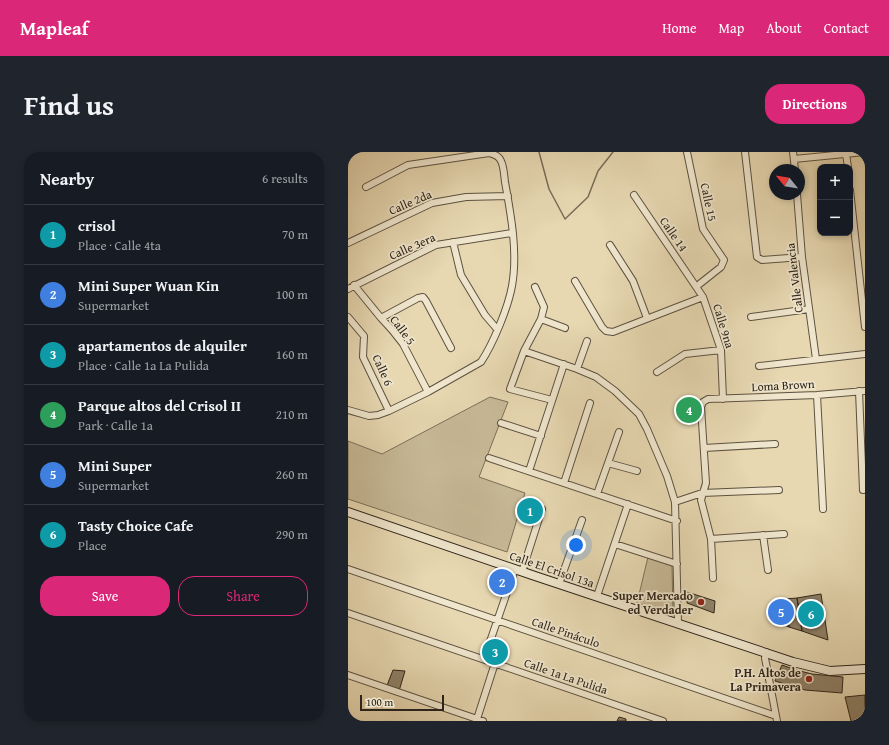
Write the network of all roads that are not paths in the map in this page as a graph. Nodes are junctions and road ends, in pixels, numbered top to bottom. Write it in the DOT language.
graph roads {
  1 [pos="687,152"];
  2 [pos="745,152"];
  3 [pos="793,152"];
  4 [pos="865,152"];
  5 [pos="846,154"];
  6 [pos="794,159"];
  7 [pos="794,164"];
  8 [pos="848,164"];
  9 [pos="366,187"];
  10 [pos="634,195"];
  11 [pos="508,196"];
  12 [pos="797,200"];
  13 [pos="851,200"];
  14 [pos="512,233"];
  15 [pos="348,242"];
  16 [pos="453,242"];
  17 [pos="610,245"];
  18 [pos="802,257"];
  19 [pos="575,281"];
  20 [pos="354,285"];
  21 [pos="697,286"];
  22 [pos="535,287"];
  23 [pos="348,289"];
  24 [pos="703,297"];
  25 [pos="809,309"];
  26 [pos="751,317"];
  27 [pos="348,318"];
  28 [pos="381,318"];
  29 [pos="647,318"];
  30 [pos="540,319"];
  31 [pos="865,327"];
  32 [pos="565,328"];
  33 [pos="497,329"];
  34 [pos="587,341"];
  35 [pos="451,348"];
  36 [pos="722,350"];
  37 [pos="524,351"];
  38 [pos="865,354"];
  39 [pos="816,359"];
  40 [pos="564,364"];
  41 [pos="758,366"];
  42 [pos="577,368"];
  43 [pos="657,372"];
  44 [pos="862,391"];
  45 [pos="428,392"];
  46 [pos="817,395"];
  47 [pos="723,399"];
  48 [pos="552,400"];
  49 [pos="590,403"];
  50 [pos="348,410"];
  51 [pos="389,411"];
  52 [pos="501,423"];
  53 [pos="619,432"];
  54 [pos="540,436"];
  55 [pos="775,444"];
  56 [pos="704,448"];
  57 [pos="489,458"];
  58 [pos="608,463"];
  59 [pos="529,471"];
  60 [pos="637,471"];
  61 [pos="564,483"];
  62 [pos="779,490"];
  63 [pos="863,490"];
  64 [pos="702,493"];
  65 [pos="597,494"];
  66 [pos="675,502"];
  67 [pos="628,504"];
  68 [pos="542,509"];
  69 [pos="823,509"];
  70 [pos="348,512"];
  71 [pos="582,520"];
  72 [pos="676,520"];
  73 [pos="784,534"];
  74 [pos="763,535"];
  75 [pos="711,539"];
  76 [pos="615,544"];
  77 [pos="677,564"];
  78 [pos="348,569"];
  79 [pos="519,570"];
  80 [pos="768,570"];
  81 [pos="713,578"];
  82 [pos="559,584"];
  83 [pos="597,596"];
  84 [pos="348,613"];
  85 [pos="498,620"];
  86 [pos="678,623"];
  87 [pos="766,652"];
  88 [pos="484,659"];
  89 [pos="495,663"];
  90 [pos="865,668"];
  91 [pos="348,675"];
  92 [pos="652,719"];
  93 [pos="776,719"];
  94 [pos="480,720"];
  95 [pos="663,721"];
  1 -- 21 [label="street, Calle 15"];
  2 -- 18 [label="street"];
  3 -- 6 [label="street"];
  4 -- 5 [label="street"];
  5 -- 6 [label="street"];
  5 -- 8 [label="street"];
  6 -- 7 [label="street"];
  9 -- 11 [label="street"];
  10 -- 21 [label="street, Calle 14"];
  11 -- 14 [label="street"];
  11 -- 15 [label="street, Calle 2da"];
  12 -- 18 [label="street, Calle Valencia"];
  13 -- 31 [label="street"];
  14 -- 16 [label="street, Calle 3era"];
  14 -- 33 [label="street"];
  16 -- 20 [label="street, Calle 3era"];
  16 -- 33 [label="street"];
  17 -- 29 [label="street"];
  18 -- 25 [label="street, Calle Valencia"];
  19 -- 29 [label="street"];
  20 -- 23 [label="street, Calle 3era"];
  20 -- 28 [label="street, Calle 5"];
  21 -- 24 [label="street, Calle 9na"];
  22 -- 30 [label="street"];
  24 -- 29 [label="street"];
  24 -- 36 [label="street, Calle 9na"];
  25 -- 26 [label="street"];
  25 -- 39 [label="street, Calle Valencia"];
  27 -- 51 [label="street, Calle 6"];
  28 -- 35 [label="street"];
  28 -- 45 [label="street, Calle 5"];
  30 -- 32 [label="street"];
  30 -- 37 [label="street"];
  33 -- 45 [label="street"];
  34 -- 42 [label="street"];
  36 -- 43 [label="street"];
  36 -- 47 [label="street, Calle 9na"];
  37 -- 40 [label="street"];
  37 -- 48 [label="street"];
  38 -- 39 [label="street"];
  39 -- 41 [label="street"];
  40 -- 42 [label="street"];
  40 -- 48 [label="street"];
  42 -- 66 [label="street"];
  44 -- 46 [label="street, Loma Brown"];
  44 -- 63 [label="street"];
  45 -- 51 [label="street"];
  46 -- 47 [label="street, Loma Brown"];
  46 -- 69 [label="street"];
  47 -- 56 [label="street, Loma Brown"];
  48 -- 54 [label="street"];
  49 -- 61 [label="street"];
  50 -- 51 [label="street"];
  52 -- 54 [label="street"];
  53 -- 58 [label="street"];
  54 -- 59 [label="street"];
  55 -- 56 [label="street"];
  56 -- 64 [label="street"];
  57 -- 59 [label="street"];
  58 -- 60 [label="street"];
  58 -- 65 [label="street"];
  59 -- 61 [label="street"];
  61 -- 65 [label="street"];
  62 -- 64 [label="street"];
  64 -- 66 [label="street"];
  64 -- 75 [label="street"];
  65 -- 67 [label="street"];
  66 -- 72 [label="street"];
  67 -- 72 [label="street"];
  67 -- 76 [label="street"];
  68 -- 79 [label="street"];
  70 -- 79 [label="street, Calle El Crisol 13a"];
  71 -- 82 [label="street"];
  72 -- 77 [label="street"];
  73 -- 74 [label="street"];
  74 -- 75 [label="street"];
  74 -- 80 [label="street"];
  75 -- 81 [label="street"];
  76 -- 77 [label="street"];
  76 -- 83 [label="street"];
  77 -- 86 [label="street"];
  78 -- 85 [label="street, Calle Pináculo"];
  79 -- 82 [label="street, Calle El Crisol 13a"];
  79 -- 85 [label="street"];
  82 -- 83 [label="street, Calle El Crisol 13a"];
  83 -- 86 [label="street, Calle El Crisol 13a"];
  84 -- 88 [label="street, Calle 1a La Pulida"];
  85 -- 88 [label="street"];
  85 -- 93 [label="street, Calle Pináculo"];
  86 -- 87 [label="street, Calle El Crisol 13a"];
  87 -- 90 [label="street, Calle El Crisol 13a"];
  87 -- 93 [label="street"];
  88 -- 89 [label="street, Calle 1a La Pulida"];
  89 -- 92 [label="street, Calle 1a La Pulida"];
  89 -- 94 [label="street"];
  91 -- 94 [label="street"];
  92 -- 95 [label="street, Calle 1a La Pulida"];
}
